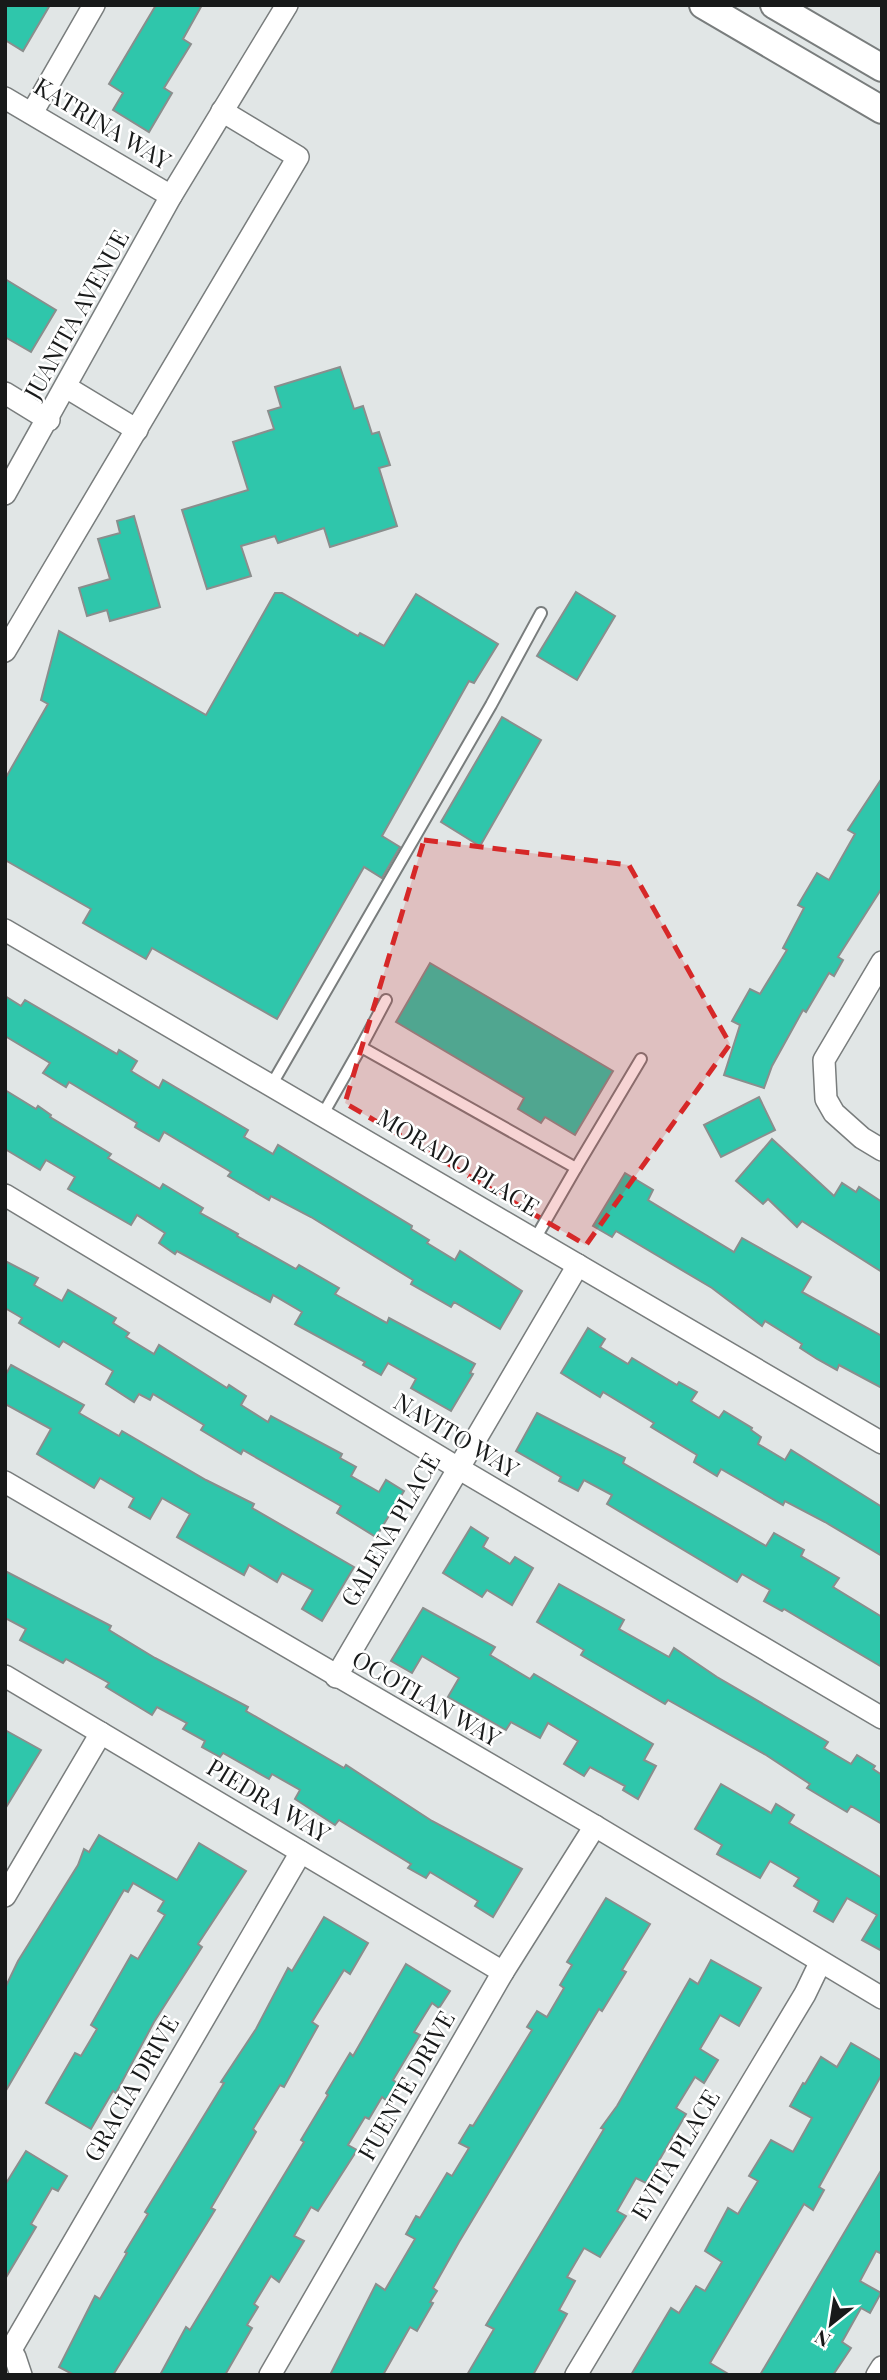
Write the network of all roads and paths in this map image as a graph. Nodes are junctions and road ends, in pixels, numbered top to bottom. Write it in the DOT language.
graph roads {
  1 [pos="94,5"];
  2 [pos="287,5"];
  3 [pos="703,5"];
  4 [pos="774,5"];
  5 [pos="882,68"];
  6 [pos="5,98"];
  7 [pos="882,110"];
  8 [pos="222,111"];
  9 [pos="32,113"];
  10 [pos="171,196"];
  11 [pos="66,387"];
  12 [pos="5,393"];
  13 [pos="49,420"];
  14 [pos="136,430"];
  15 [pos="5,494"];
  16 [pos="541,613"];
  17 [pos="5,651"];
  18 [pos="5,930"];
  19 [pos="882,962"];
  20 [pos="386,1000"];
  21 [pos="361,1048"];
  22 [pos="641,1059"];
  23 [pos="272,1084"];
  24 [pos="324,1114"];
  25 [pos="882,1150"];
  26 [pos="576,1168"];
  27 [pos="5,1195"];
  28 [pos="535,1239"];
  29 [pos="578,1265"];
  30 [pos="882,1443"];
  31 [pos="458,1468"];
  32 [pos="5,1482"];
  33 [pos="5,1676"];
  34 [pos="336,1677"];
  35 [pos="882,1718"];
  36 [pos="101,1733"];
  37 [pos="595,1826"];
  38 [pos="301,1852"];
  39 [pos="5,1896"];
  40 [pos="820,1963"];
  41 [pos="503,1972"];
  42 [pos="882,1998"];
  43 [pos="7,2353"];
  44 [pos="882,2367"];
  45 [pos="21,2375"];
  46 [pos="270,2375"];
  47 [pos="576,2375"];
  48 [pos="877,2375"];
  1 -- 9 [label="street"];
  2 -- 8 [label="street, JUANITA AVENUE"];
  3 -- 7 [label="street"];
  4 -- 5 [label="street"];
  6 -- 9 [label="street, KATRINA WAY"];
  8 -- 10 [label="street, JUANITA AVENUE"];
  8 -- 14 [label="street"];
  9 -- 10 [label="street, KATRINA WAY"];
  10 -- 11 [label="street, JUANITA AVENUE"];
  11 -- 13 [label="street, JUANITA AVENUE"];
  11 -- 14 [label="street"];
  12 -- 13 [label="street"];
  13 -- 15 [label="street, JUANITA AVENUE"];
  14 -- 17 [label="street"];
  16 -- 23 [label="lane"];
  18 -- 23 [label="street, MORADO PLACE"];
  19 -- 25 [label="street"];
  20 -- 21 [label="lane"];
  21 -- 24 [label="lane"];
  21 -- 26 [label="lane"];
  22 -- 26 [label="lane"];
  23 -- 24 [label="street, MORADO PLACE"];
  24 -- 28 [label="street, MORADO PLACE"];
  26 -- 28 [label="lane"];
  27 -- 31 [label="street, NAVITO WAY"];
  28 -- 29 [label="street, MORADO PLACE"];
  29 -- 30 [label="street, MORADO PLACE"];
  29 -- 31 [label="street, GALENA PLACE"];
  31 -- 34 [label="street, GALENA PLACE"];
  31 -- 35 [label="street, NAVITO WAY"];
  32 -- 34 [label="street, OCOTLAN WAY"];
  33 -- 36 [label="street, PIEDRA WAY"];
  34 -- 37 [label="street, OCOTLAN WAY"];
  36 -- 38 [label="street, PIEDRA WAY"];
  36 -- 39 [label="street"];
  37 -- 40 [label="street, OCOTLAN WAY"];
  37 -- 41 [label="street, FUENTE DRIVE"];
  38 -- 41 [label="street, PIEDRA WAY"];
  38 -- 43 [label="street, GRACIA DRIVE"];
  40 -- 42 [label="street, OCOTLAN WAY"];
  40 -- 47 [label="street, EVITA PLACE"];
  41 -- 46 [label="street, FUENTE DRIVE"];
  43 -- 45 [label="street"];
  44 -- 48 [label="street"];
}
